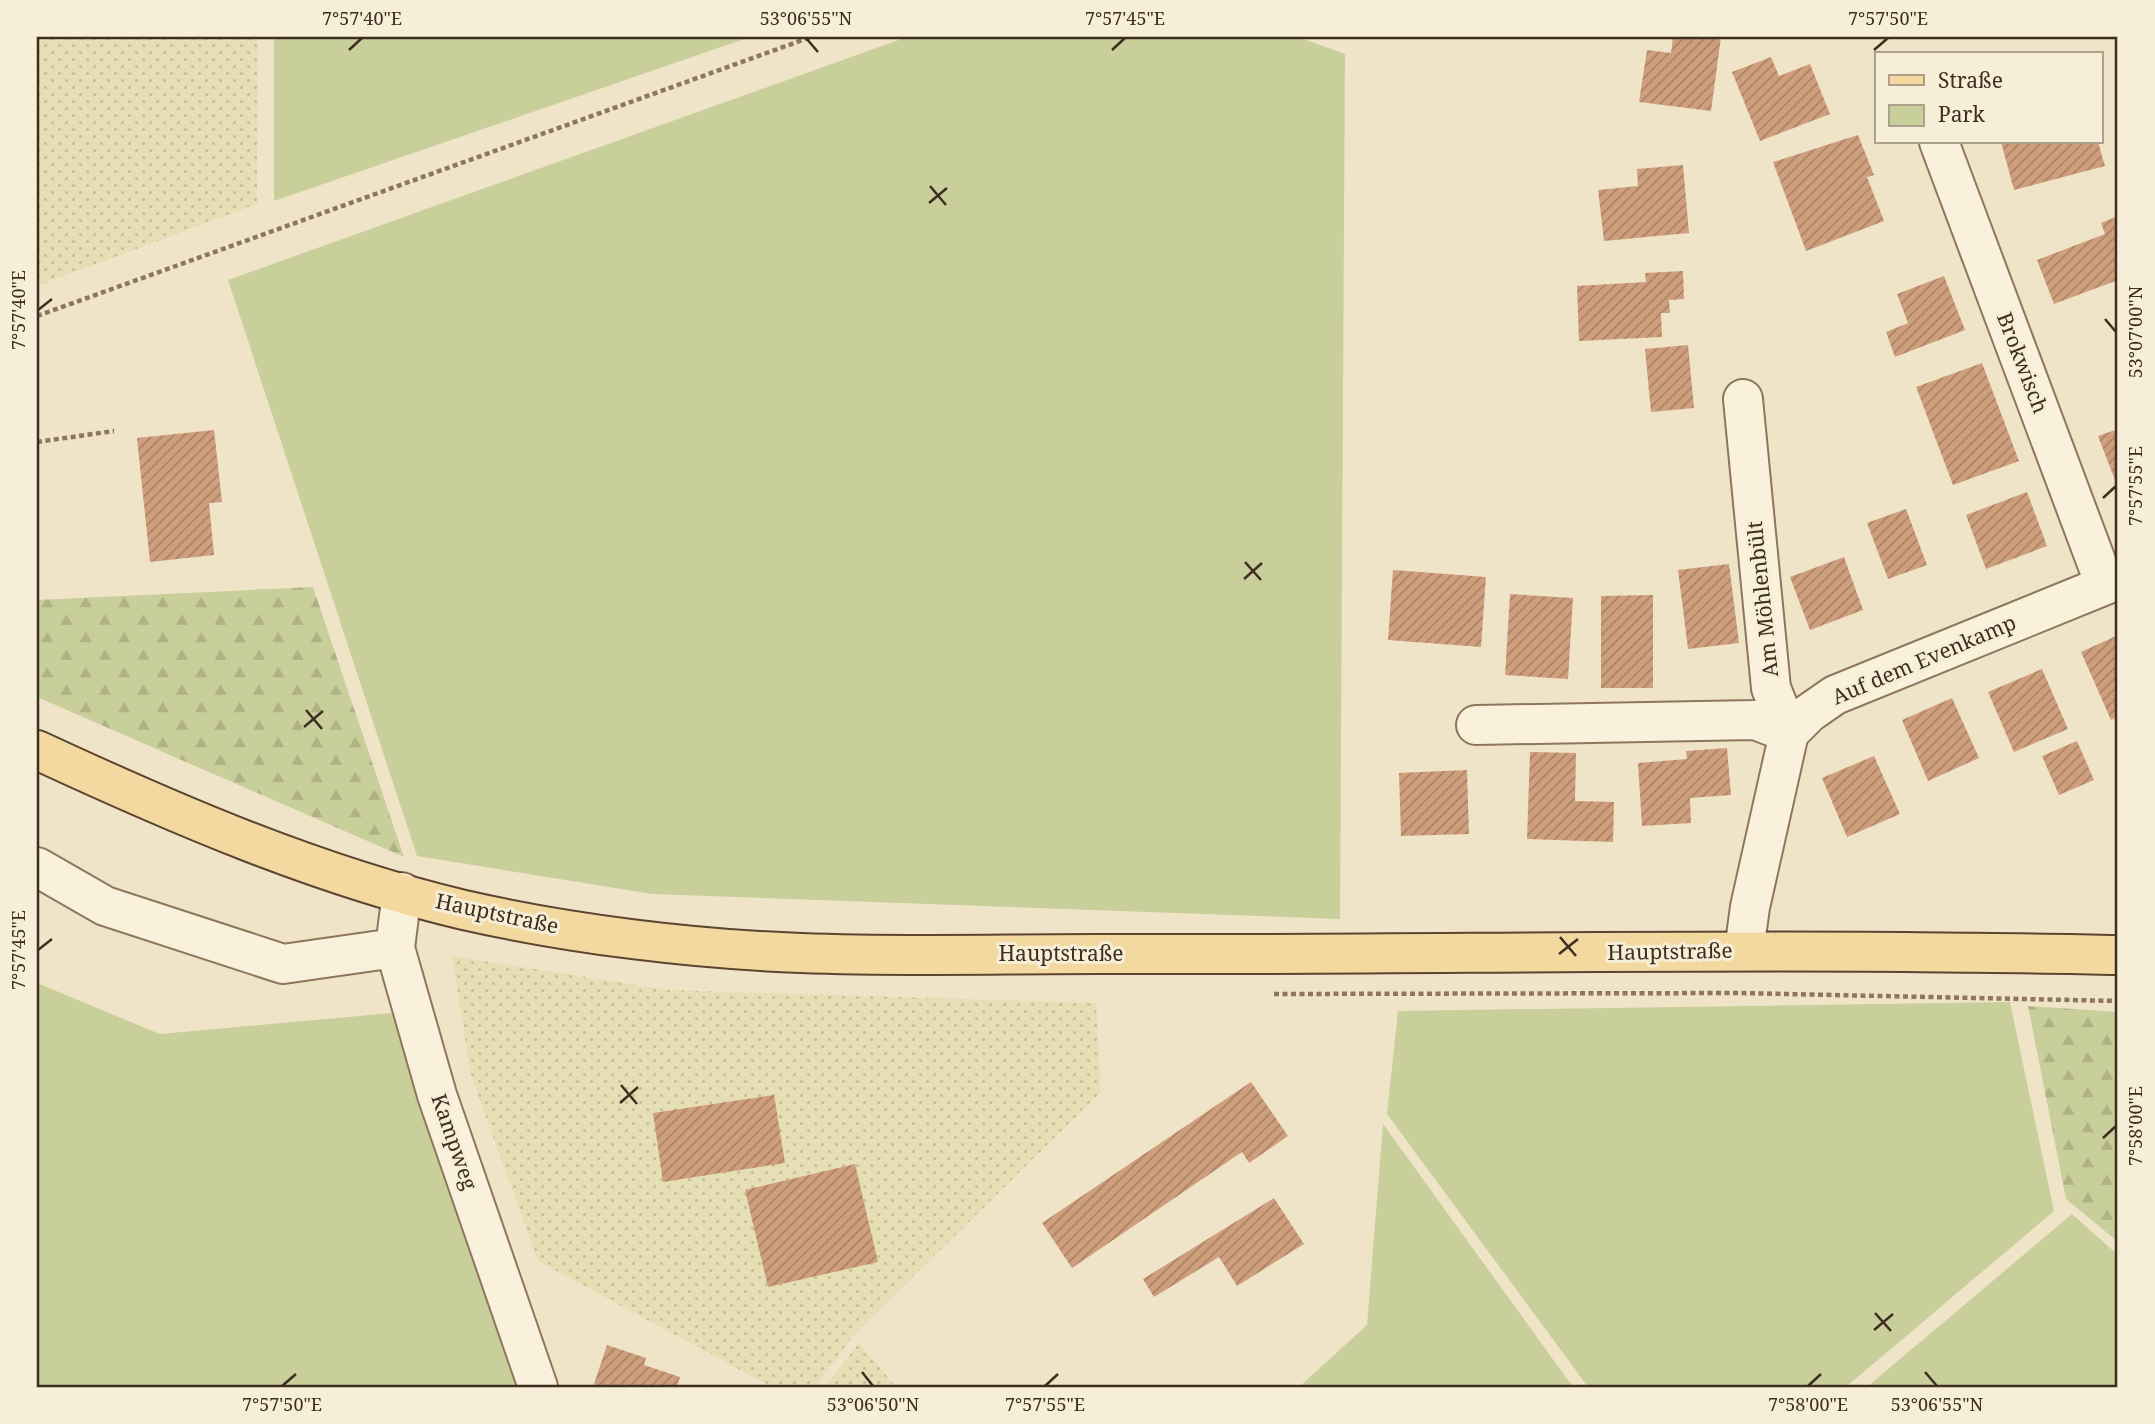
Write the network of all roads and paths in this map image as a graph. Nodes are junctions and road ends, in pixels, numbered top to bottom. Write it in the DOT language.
graph roads {
  1 [pos="811,37"];
  2 [pos="1940,144"];
  3 [pos="37,316"];
  4 [pos="1743,399"];
  5 [pos="114,431"];
  6 [pos="37,442"];
  7 [pos="2112,582"];
  8 [pos="1476,725"];
  9 [pos="1789,733"];
  10 [pos="37,750"];
  11 [pos="37,867"];
  12 [pos="402,892"];
  13 [pos="395,948"];
  14 [pos="1744,951"];
  15 [pos="2118,955"];
  16 [pos="538,1387"];
  1 -- 3 [label="path"];
  2 -- 7 [label="street, Brokwisch"];
  4 -- 9 [label="street, Am Möhlenbült"];
  5 -- 6 [label="path"];
  7 -- 9 [label="street, Auf dem Evenkamp"];
  8 -- 9 [label="street"];
  9 -- 14 [label="street"];
  10 -- 12 [label="main road, Hauptstraße"];
  11 -- 13 [label="street"];
  12 -- 13 [label="street, Kampweg"];
  12 -- 14 [label="main road, Hauptstraße"];
  13 -- 16 [label="street, Kampweg"];
  14 -- 15 [label="main road, Hauptstraße"];
}
